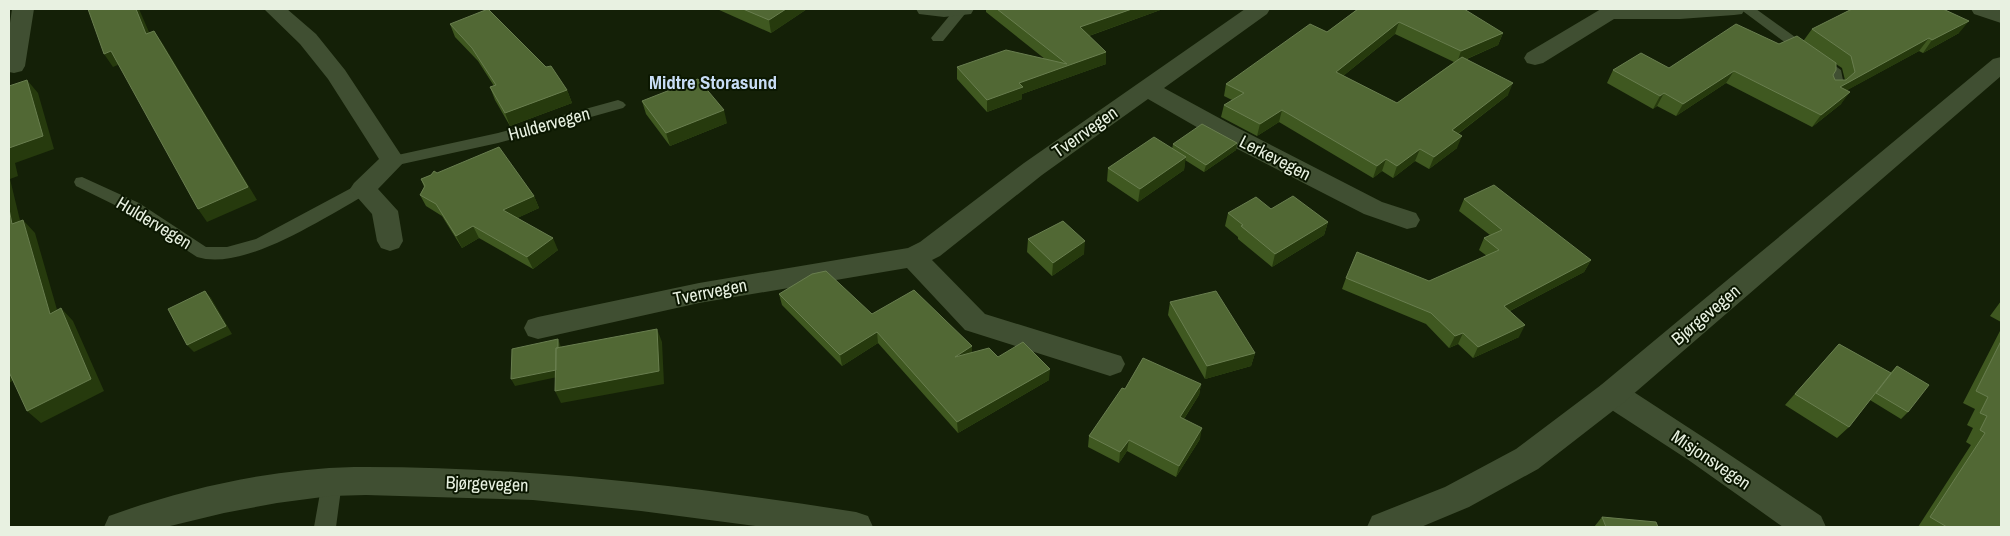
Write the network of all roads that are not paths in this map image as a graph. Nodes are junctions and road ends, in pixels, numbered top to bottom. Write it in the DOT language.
graph roads {
  1 [pos="24,9"];
  2 [pos="275,9"];
  3 [pos="926,9"];
  4 [pos="963,9"];
  5 [pos="1259,9"];
  6 [pos="1734,9"];
  7 [pos="1747,9"];
  8 [pos="1982,9"];
  9 [pos="1606,11"];
  10 [pos="2001,17"];
  11 [pos="938,38"];
  12 [pos="1535,58"];
  13 [pos="2001,64"];
  14 [pos="14,66"];
  15 [pos="1146,88"];
  16 [pos="1833,88"];
  17 [pos="618,105"];
  18 [pos="392,161"];
  19 [pos="82,182"];
  20 [pos="363,189"];
  21 [pos="1408,220"];
  22 [pos="390,241"];
  23 [pos="913,257"];
  24 [pos="538,328"];
  25 [pos="1110,364"];
  26 [pos="1612,394"];
  27 [pos="332,482"];
  28 [pos="120,527"];
  29 [pos="325,527"];
  30 [pos="856,527"];
  31 [pos="1384,527"];
  32 [pos="1809,527"];
  1 -- 14 [label="street"];
  2 -- 18 [label="street"];
  3 -- 4 [label="street"];
  4 -- 11 [label="lane"];
  5 -- 15 [label="street, Tverrvegen"];
  6 -- 9 [label="street"];
  7 -- 16 [label="lane"];
  8 -- 10 [label="street"];
  9 -- 12 [label="street"];
  13 -- 26 [label="street, Bjørgevegen"];
  15 -- 21 [label="street, Lerkevegen"];
  15 -- 23 [label="street, Tverrvegen"];
  17 -- 18 [label="lane, Huldervegen"];
  18 -- 20 [label="street, Huldervegen"];
  19 -- 20 [label="lane, Huldervegen"];
  20 -- 22 [label="street"];
  23 -- 24 [label="street, Tverrvegen"];
  23 -- 25 [label="street"];
  26 -- 31 [label="street, Bjørgevegen"];
  26 -- 32 [label="street, Misjonsvegen"];
  27 -- 28 [label="street, Bjørgevegen"];
  27 -- 29 [label="lane"];
  27 -- 30 [label="street, Bjørgevegen"];
}
